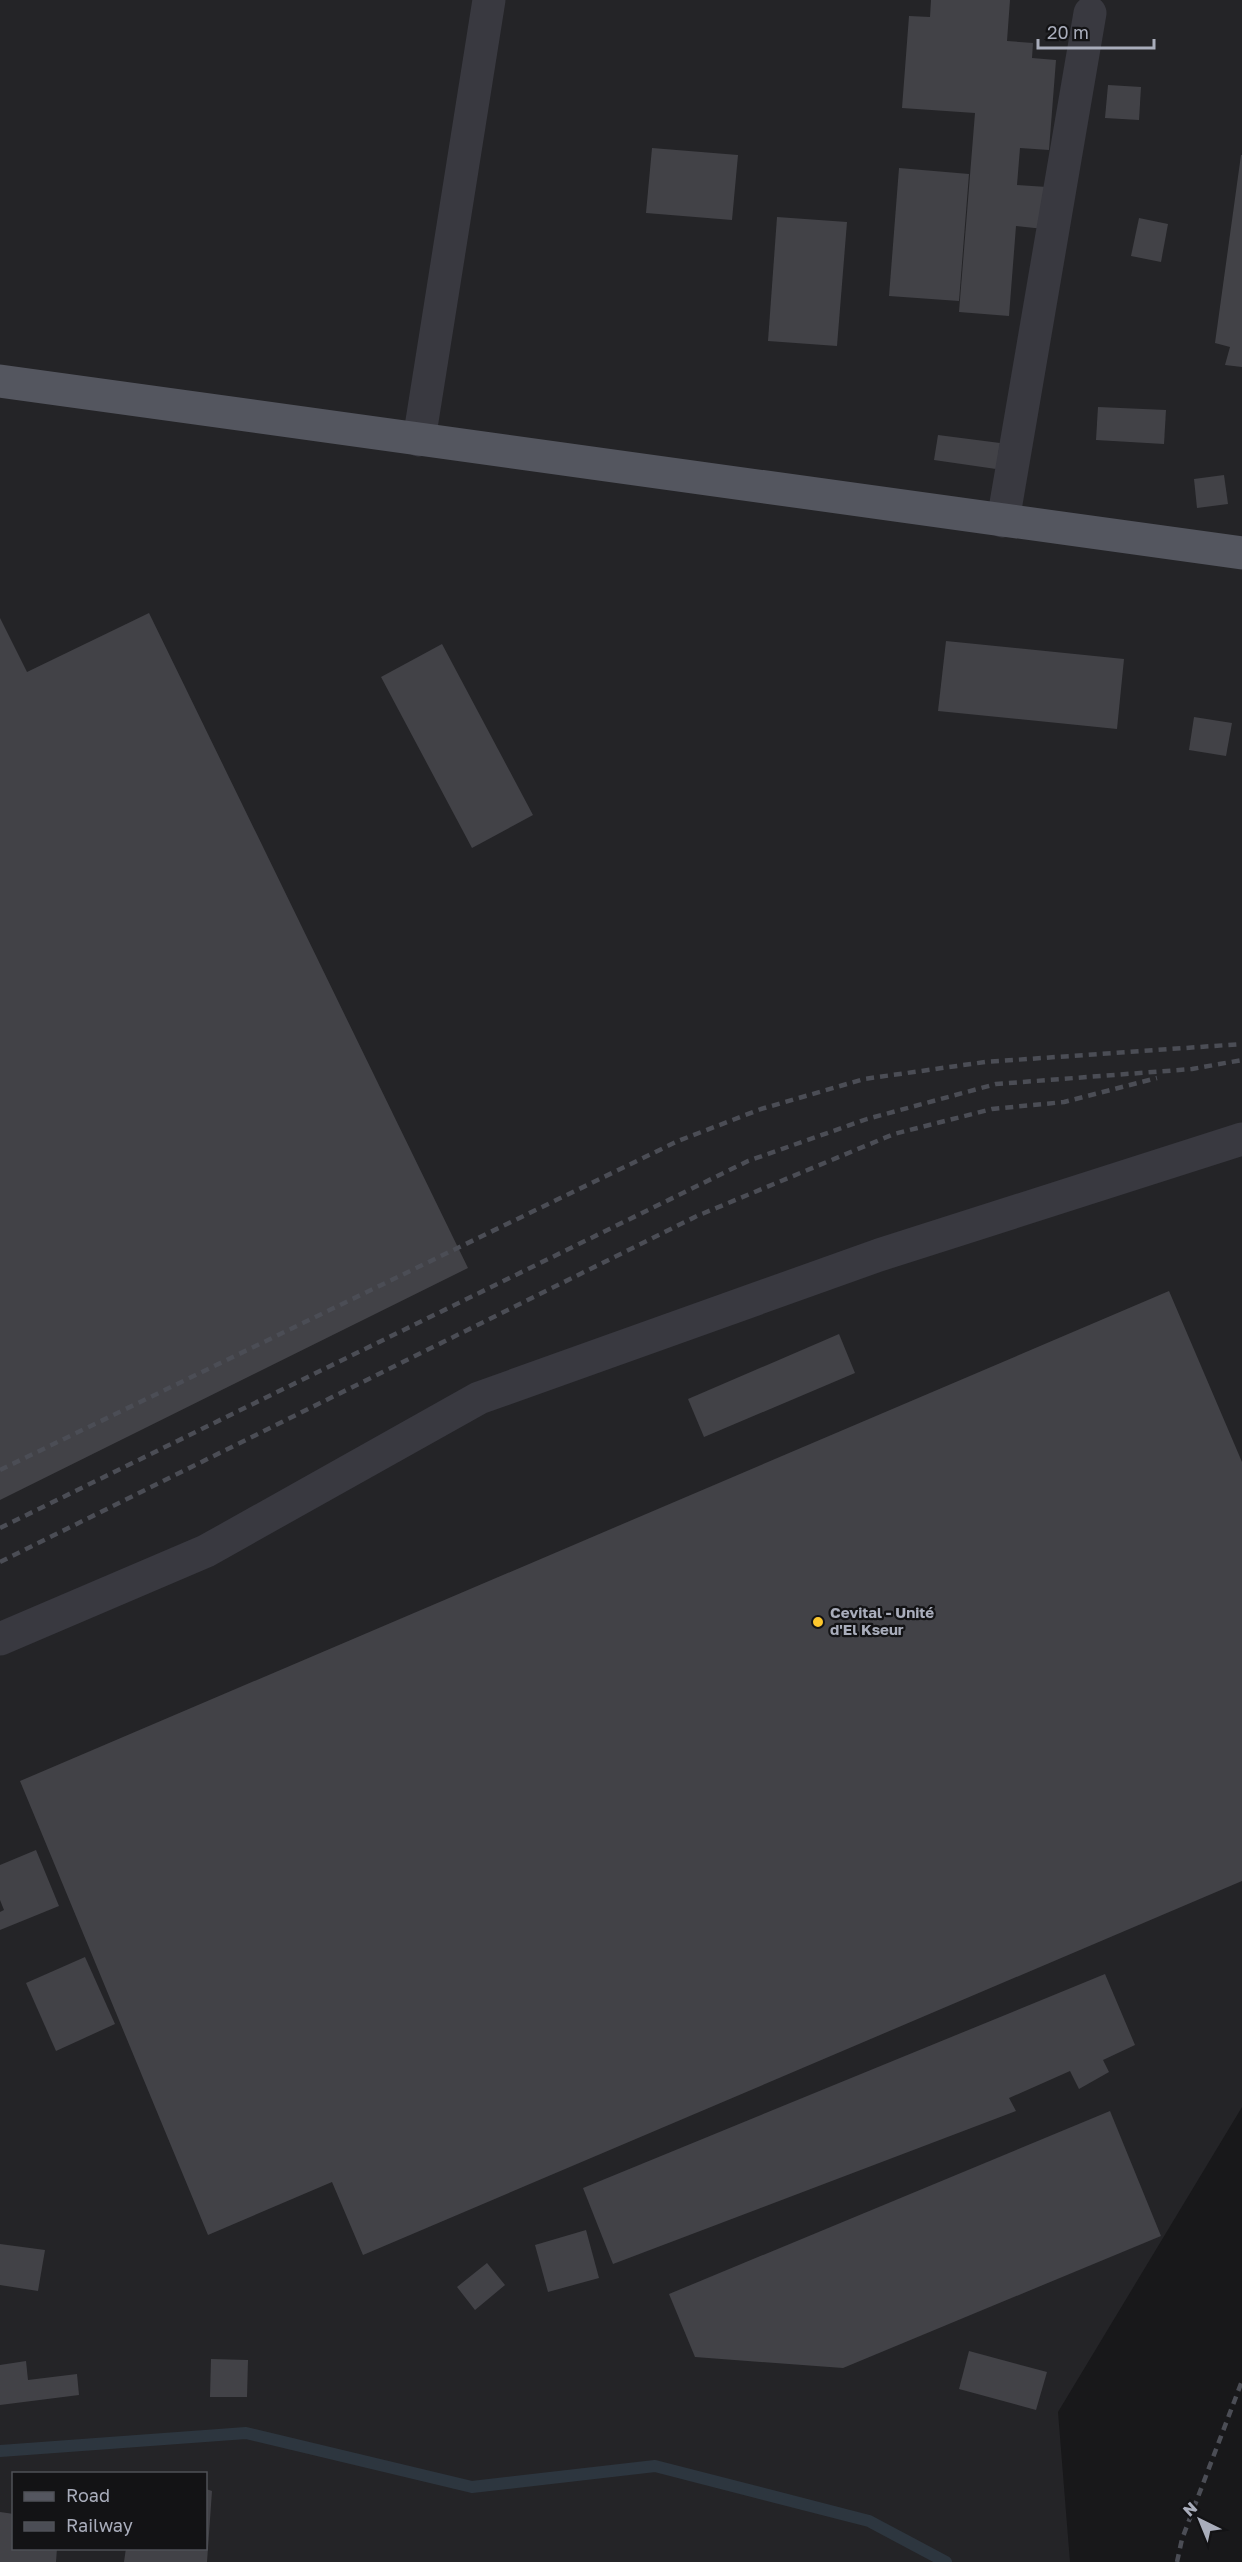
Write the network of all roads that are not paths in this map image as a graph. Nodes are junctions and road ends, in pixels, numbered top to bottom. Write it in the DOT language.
graph roads {
  1 [pos="489,0"];
  2 [pos="1090,13"];
  3 [pos="0,381"];
  4 [pos="419,440"];
  5 [pos="1003,521"];
  6 [pos="1242,553"];
  7 [pos="1242,1139"];
  8 [pos="0,1639"];
  1 -- 4 [label="lane"];
  2 -- 5 [label="lane"];
  3 -- 4 [label="main road"];
  4 -- 5 [label="main road"];
  5 -- 6 [label="main road"];
  7 -- 8 [label="lane"];
}
